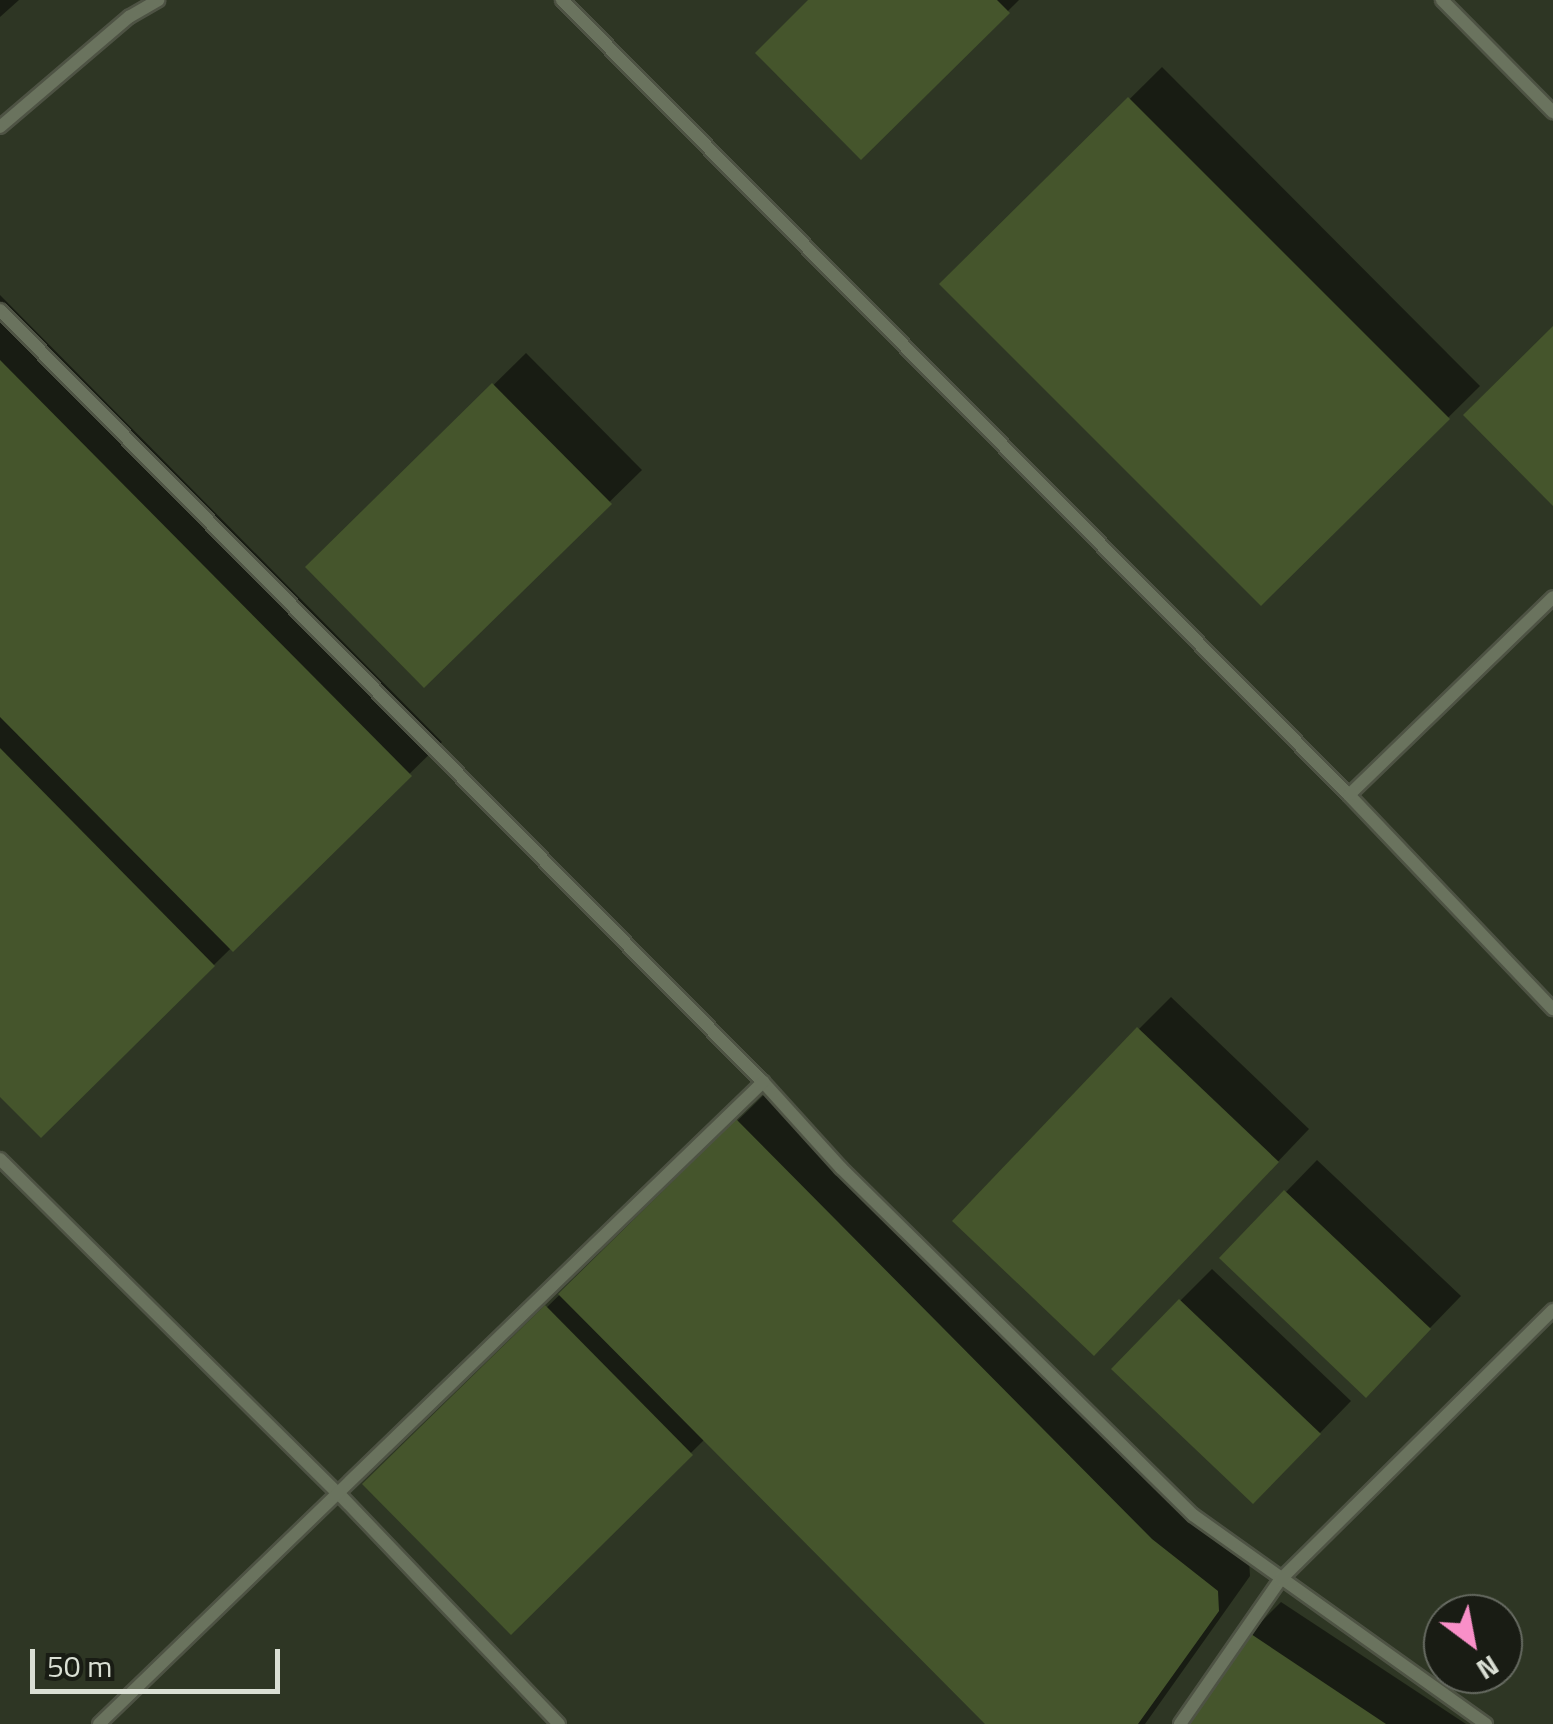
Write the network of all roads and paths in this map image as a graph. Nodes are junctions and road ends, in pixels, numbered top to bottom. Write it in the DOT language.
graph roads {
  1 [pos="158,0"];
  2 [pos="562,0"];
  3 [pos="1442,0"];
  4 [pos="1553,112"];
  5 [pos="0,127"];
  6 [pos="0,310"];
  7 [pos="1553,598"];
  8 [pos="1348,795"];
  9 [pos="1553,1009"];
  10 [pos="763,1082"];
  11 [pos="0,1158"];
  12 [pos="1553,1310"];
  13 [pos="340,1495"];
  14 [pos="1280,1580"];
  15 [pos="99,1724"];
  16 [pos="559,1724"];
  17 [pos="1180,1724"];
  18 [pos="1486,1724"];
  1 -- 5 [label="lane"];
  2 -- 8 [label="lane"];
  3 -- 4 [label="lane"];
  6 -- 10 [label="lane"];
  7 -- 8 [label="lane"];
  8 -- 9 [label="lane"];
  10 -- 13 [label="lane"];
  10 -- 14 [label="lane"];
  11 -- 13 [label="lane"];
  12 -- 14 [label="lane"];
  13 -- 15 [label="lane"];
  13 -- 16 [label="lane"];
  14 -- 17 [label="lane"];
  14 -- 18 [label="lane"];
}
